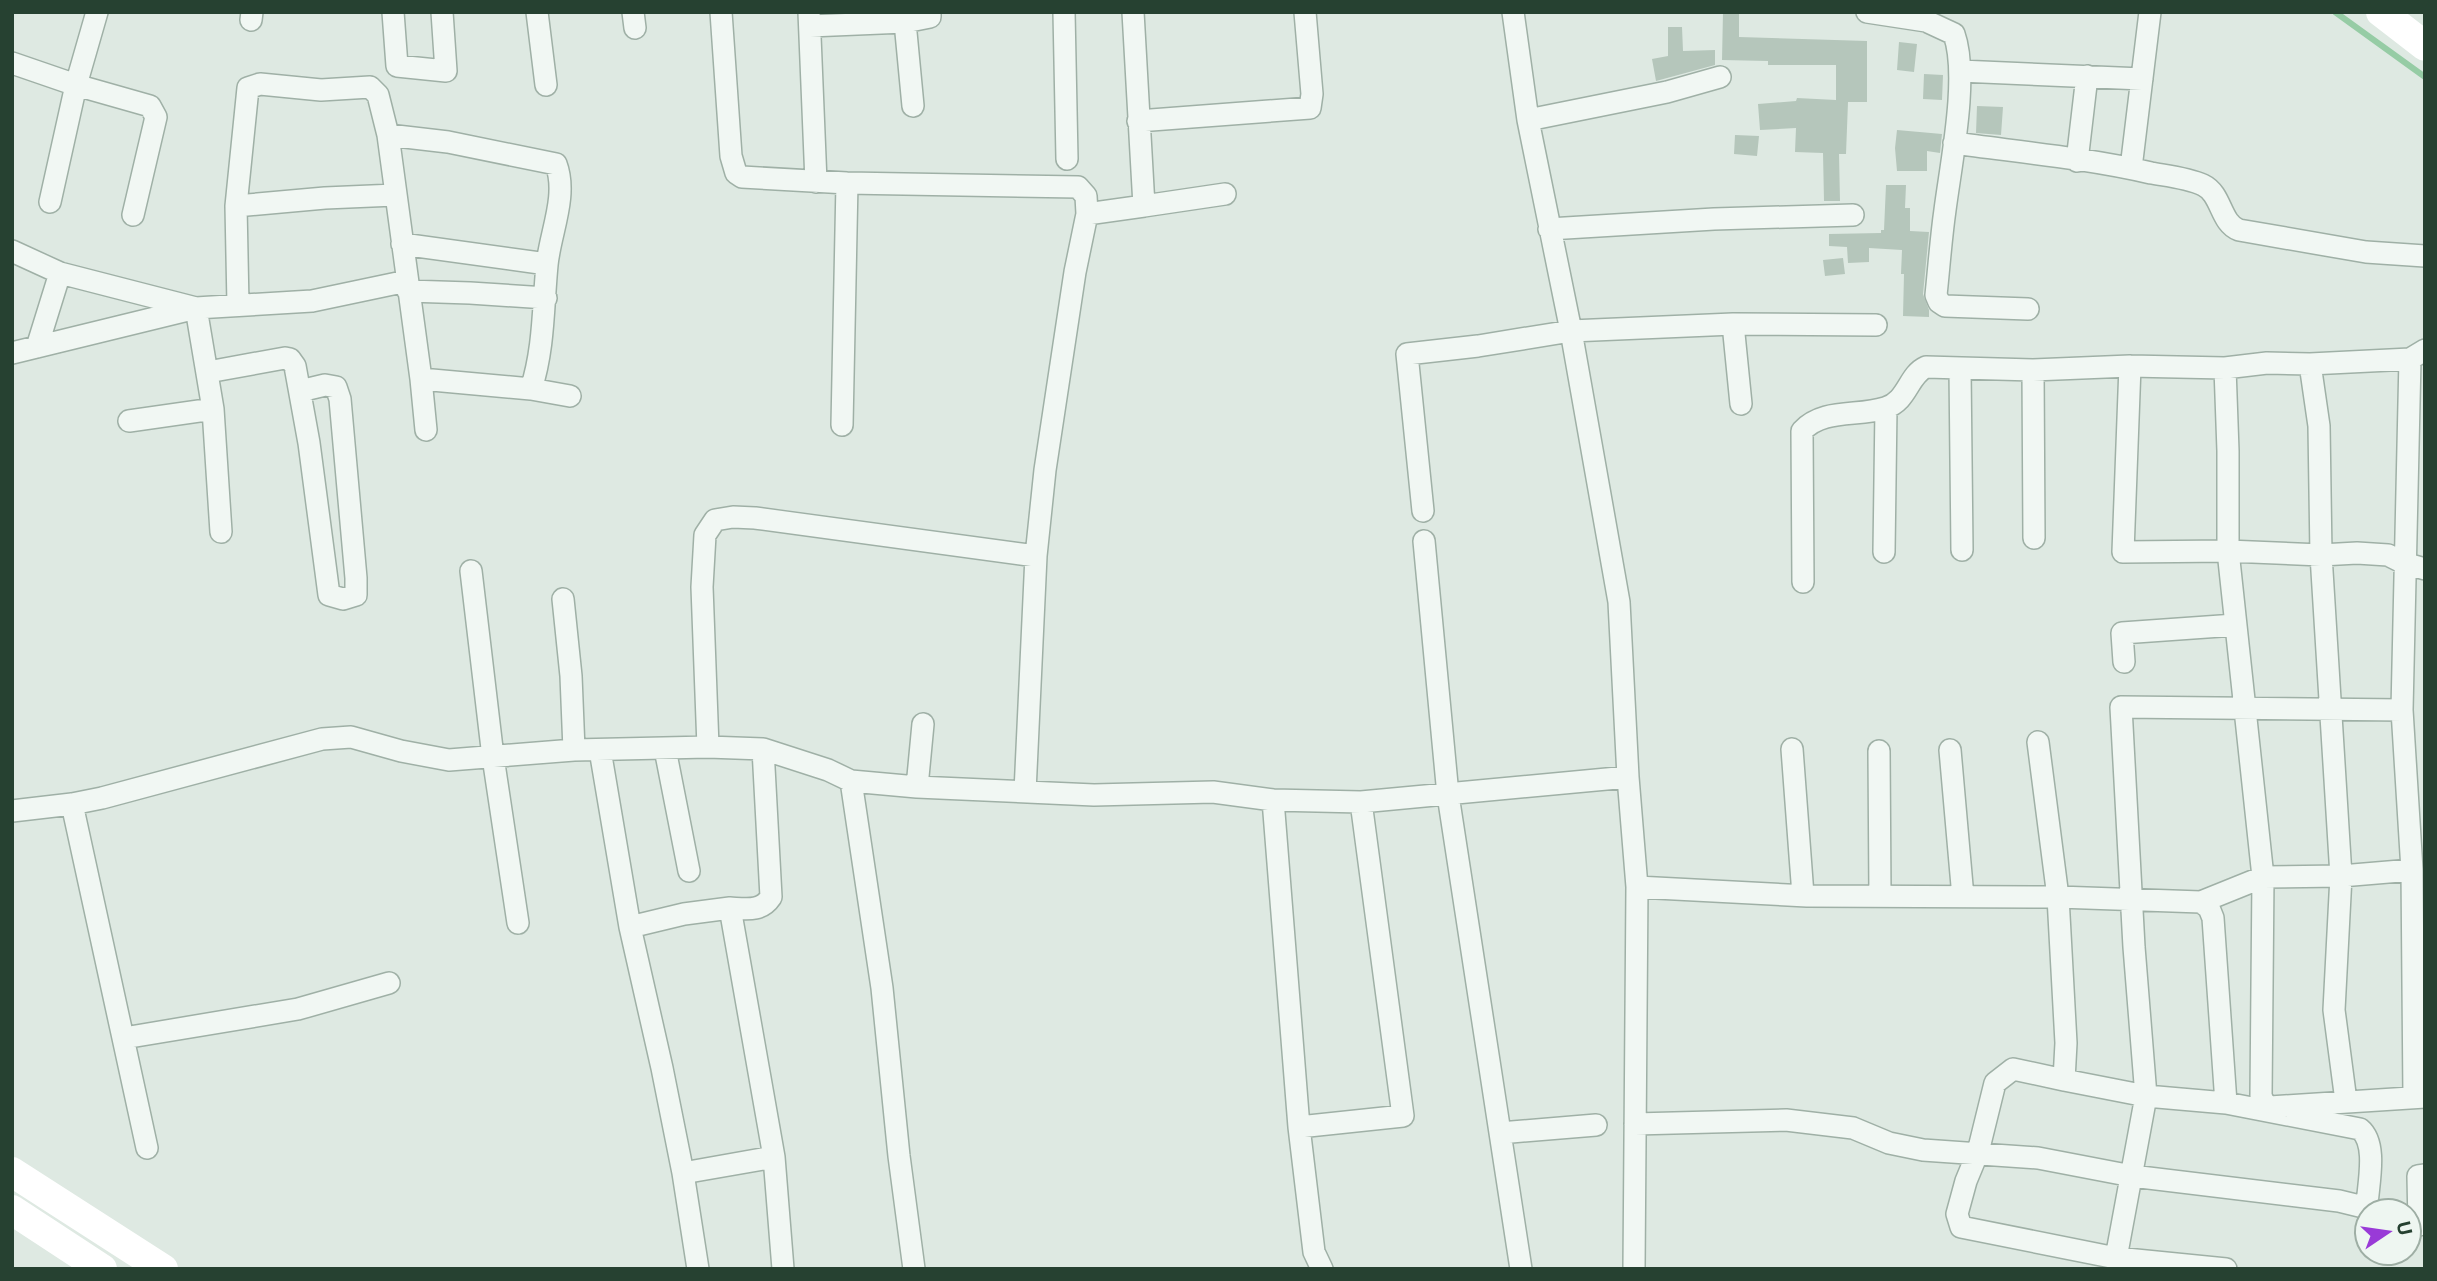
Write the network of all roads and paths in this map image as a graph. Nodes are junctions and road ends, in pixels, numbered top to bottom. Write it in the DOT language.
graph roads {
  1 [pos="97,12"];
  2 [pos="393,12"];
  3 [pos="442,12"];
  4 [pos="537,12"];
  5 [pos="721,12"];
  6 [pos="930,12"];
  7 [pos="1064,12"];
  8 [pos="1133,12"];
  9 [pos="1306,12"];
  10 [pos="1513,12"];
  11 [pos="1867,12"];
  12 [pos="2150,12"];
  13 [pos="2388,15"];
  14 [pos="810,19"];
  15 [pos="905,22"];
  16 [pos="2425,46"];
  17 [pos="12,63"];
  18 [pos="1960,71"];
  19 [pos="2087,76"];
  20 [pos="1720,77"];
  21 [pos="2141,79"];
  22 [pos="76,85"];
  23 [pos="545,85"];
  24 [pos="913,106"];
  25 [pos="1528,120"];
  26 [pos="1138,121"];
  27 [pos="388,135"];
  28 [pos="1954,143"];
  29 [pos="1067,159"];
  30 [pos="2077,161"];
  31 [pos="2131,168"];
  32 [pos="816,182"];
  33 [pos="846,183"];
  34 [pos="1225,194"];
  35 [pos="395,195"];
  36 [pos="50,202"];
  37 [pos="236,206"];
  38 [pos="1144,206"];
  39 [pos="1087,214"];
  40 [pos="133,215"];
  41 [pos="1853,215"];
  42 [pos="1549,229"];
  43 [pos="402,244"];
  44 [pos="12,251"];
  45 [pos="2425,256"];
  46 [pos="547,264"];
  47 [pos="60,273"];
  48 [pos="407,286"];
  49 [pos="546,298"];
  50 [pos="239,305"];
  51 [pos="196,307"];
  52 [pos="2028,309"];
  53 [pos="1733,324"];
  54 [pos="1876,325"];
  55 [pos="1571,331"];
  56 [pos="37,347"];
  57 [pos="12,353"];
  58 [pos="2417,354"];
  59 [pos="2310,364"];
  60 [pos="2130,366"];
  61 [pos="2225,368"];
  62 [pos="1960,369"];
  63 [pos="2034,370"];
  64 [pos="208,372"];
  65 [pos="421,379"];
  66 [pos="531,389"];
  67 [pos="300,391"];
  68 [pos="570,396"];
  69 [pos="1741,404"];
  70 [pos="1886,408"];
  71 [pos="213,409"];
  72 [pos="129,421"];
  73 [pos="842,425"];
  74 [pos="426,430"];
  75 [pos="2416,506"];
  76 [pos="1423,511"];
  77 [pos="221,532"];
  78 [pos="2034,538"];
  79 [pos="1424,541"];
  80 [pos="1962,550"];
  81 [pos="2228,551"];
  82 [pos="1884,552"];
  83 [pos="2321,555"];
  84 [pos="1036,556"];
  85 [pos="2404,563"];
  86 [pos="2425,569"];
  87 [pos="471,571"];
  88 [pos="1803,582"];
  89 [pos="563,599"];
  90 [pos="2235,625"];
  91 [pos="2124,662"];
  92 [pos="2244,710"];
  93 [pos="2330,710"];
  94 [pos="2402,710"];
  95 [pos="923,724"];
  96 [pos="2038,743"];
  97 [pos="708,747"];
  98 [pos="665,749"];
  99 [pos="764,749"];
  100 [pos="1793,749"];
  101 [pos="574,750"];
  102 [pos="600,750"];
  103 [pos="1950,750"];
  104 [pos="1879,751"];
  105 [pos="494,757"];
  106 [pos="1628,777"];
  107 [pos="851,781"];
  108 [pos="917,787"];
  109 [pos="1025,792"];
  110 [pos="1448,795"];
  111 [pos="1273,800"];
  112 [pos="1361,802"];
  113 [pos="72,804"];
  114 [pos="12,811"];
  115 [pos="2412,870"];
  116 [pos="689,871"];
  117 [pos="2341,876"];
  118 [pos="2263,877"];
  119 [pos="1637,887"];
  120 [pos="1803,895"];
  121 [pos="1880,897"];
  122 [pos="1963,897"];
  123 [pos="2058,897"];
  124 [pos="2131,898"];
  125 [pos="2201,902"];
  126 [pos="730,908"];
  127 [pos="518,923"];
  128 [pos="630,927"];
  129 [pos="388,983"];
  130 [pos="124,1038"];
  131 [pos="2064,1080"];
  132 [pos="2146,1096"];
  133 [pos="2419,1097"];
  134 [pos="2346,1101"];
  135 [pos="2226,1103"];
  136 [pos="1635,1124"];
  137 [pos="1595,1125"];
  138 [pos="1298,1127"];
  139 [pos="1500,1133"];
  140 [pos="147,1148"];
  141 [pos="1978,1152"];
  142 [pos="774,1157"];
  143 [pos="12,1172"];
  144 [pos="683,1173"];
  145 [pos="2425,1175"];
  146 [pos="2132,1176"];
  147 [pos="2373,1197"];
  148 [pos="2418,1197"];
  149 [pos="2353,1204"];
  150 [pos="12,1210"];
  151 [pos="2116,1258"];
  152 [pos="102,1269"];
  153 [pos="163,1269"];
  154 [pos="698,1269"];
  155 [pos="783,1269"];
  156 [pos="914,1269"];
  157 [pos="1322,1269"];
  158 [pos="1521,1269"];
  159 [pos="1634,1269"];
  160 [pos="2225,1269"];
  1 -- 22 [label="street"];
  2 -- 3 [label="street"];
  4 -- 23 [label="street"];
  5 -- 32 [label="street"];
  6 -- 15 [label="street"];
  7 -- 29 [label="street"];
  8 -- 26 [label="street"];
  9 -- 26 [label="street"];
  10 -- 25 [label="street"];
  11 -- 18 [label="street"];
  12 -- 21 [label="street"];
  13 -- 16 [label="main road"];
  14 -- 15 [label="street"];
  14 -- 32 [label="street"];
  15 -- 24 [label="street"];
  17 -- 22 [label="street"];
  18 -- 19 [label="street"];
  18 -- 28 [label="street"];
  19 -- 21 [label="street"];
  19 -- 30 [label="street"];
  20 -- 25 [label="street"];
  21 -- 31 [label="street"];
  22 -- 36 [label="street"];
  22 -- 40 [label="street"];
  25 -- 42 [label="street"];
  26 -- 38 [label="street"];
  27 -- 35 [label="street"];
  27 -- 37 [label="street"];
  27 -- 46 [label="street"];
  28 -- 30 [label="street"];
  28 -- 52 [label="street"];
  30 -- 31 [label="street"];
  31 -- 45 [label="street"];
  32 -- 33 [label="street"];
  33 -- 39 [label="street"];
  33 -- 73 [label="street"];
  34 -- 38 [label="street"];
  35 -- 37 [label="street"];
  35 -- 43 [label="street"];
  37 -- 50 [label="street"];
  38 -- 39 [label="street"];
  39 -- 84 [label="street"];
  41 -- 42 [label="street"];
  42 -- 55 [label="street"];
  43 -- 46 [label="street"];
  43 -- 48 [label="street"];
  44 -- 47 [label="street"];
  46 -- 49 [label="street"];
  47 -- 51 [label="street"];
  47 -- 56 [label="street"];
  48 -- 49 [label="street"];
  48 -- 50 [label="street"];
  48 -- 65 [label="street"];
  49 -- 66 [label="street"];
  50 -- 51 [label="street"];
  51 -- 56 [label="street"];
  51 -- 64 [label="street"];
  53 -- 54 [label="street"];
  53 -- 55 [label="street"];
  53 -- 69 [label="street"];
  55 -- 76 [label="street"];
  55 -- 106 [label="street"];
  56 -- 57 [label="street"];
  58 -- 59 [label="street"];
  58 -- 75 [label="street"];
  59 -- 61 [label="street"];
  59 -- 83 [label="street"];
  60 -- 61 [label="street"];
  60 -- 63 [label="street"];
  60 -- 81 [label="street"];
  61 -- 81 [label="street"];
  62 -- 63 [label="street"];
  62 -- 70 [label="street"];
  62 -- 80 [label="street"];
  63 -- 78 [label="street"];
  64 -- 67 [label="street"];
  64 -- 71 [label="street"];
  65 -- 66 [label="street"];
  65 -- 74 [label="street"];
  66 -- 68 [label="street"];
  67 -- 67 [label="street"];
  70 -- 82 [label="street"];
  70 -- 88 [label="street"];
  71 -- 72 [label="street"];
  71 -- 77 [label="street"];
  75 -- 85 [label="street"];
  79 -- 110 [label="street"];
  81 -- 83 [label="street"];
  81 -- 90 [label="street"];
  83 -- 85 [label="street"];
  83 -- 93 [label="street"];
  84 -- 97 [label="street"];
  84 -- 109 [label="street"];
  85 -- 86 [label="street"];
  85 -- 94 [label="street"];
  87 -- 105 [label="street"];
  89 -- 101 [label="street"];
  90 -- 91 [label="street"];
  90 -- 92 [label="street"];
  92 -- 93 [label="street"];
  92 -- 118 [label="street"];
  92 -- 124 [label="street"];
  93 -- 94 [label="street"];
  93 -- 117 [label="street"];
  94 -- 115 [label="street"];
  95 -- 108 [label="street"];
  96 -- 123 [label="street"];
  97 -- 98 [label="street"];
  97 -- 99 [label="street"];
  98 -- 102 [label="street"];
  98 -- 116 [label="street"];
  99 -- 107 [label="street"];
  99 -- 126 [label="street"];
  100 -- 120 [label="street"];
  101 -- 102 [label="street"];
  101 -- 105 [label="street"];
  102 -- 128 [label="street"];
  103 -- 122 [label="street"];
  104 -- 121 [label="street"];
  105 -- 113 [label="street"];
  105 -- 127 [label="street"];
  106 -- 110 [label="street"];
  106 -- 119 [label="street"];
  107 -- 108 [label="street"];
  107 -- 156 [label="street"];
  108 -- 109 [label="street"];
  109 -- 111 [label="street"];
  110 -- 112 [label="street"];
  110 -- 139 [label="street"];
  111 -- 112 [label="street"];
  111 -- 138 [label="street"];
  112 -- 138 [label="street"];
  113 -- 114 [label="street"];
  113 -- 130 [label="street"];
  115 -- 117 [label="street"];
  115 -- 133 [label="street"];
  117 -- 118 [label="street"];
  117 -- 134 [label="street"];
  118 -- 125 [label="street"];
  118 -- 134 [label="street"];
  119 -- 120 [label="street"];
  119 -- 136 [label="street"];
  120 -- 121 [label="street"];
  121 -- 122 [label="street"];
  122 -- 123 [label="street"];
  123 -- 124 [label="street"];
  123 -- 131 [label="street"];
  124 -- 125 [label="street"];
  124 -- 132 [label="street"];
  125 -- 135 [label="street"];
  126 -- 128 [label="street"];
  126 -- 142 [label="street"];
  128 -- 144 [label="street"];
  129 -- 130 [label="street"];
  130 -- 140 [label="street"];
  131 -- 132 [label="street"];
  131 -- 141 [label="street"];
  132 -- 135 [label="street"];
  132 -- 146 [label="street"];
  133 -- 134 [label="street"];
  135 -- 147 [label="street"];
  136 -- 141 [label="street"];
  136 -- 159 [label="street"];
  137 -- 139 [label="street"];
  138 -- 157 [label="street"];
  139 -- 158 [label="street"];
  141 -- 146 [label="street"];
  141 -- 151 [label="street"];
  142 -- 144 [label="street"];
  142 -- 155 [label="street"];
  143 -- 153 [label="main road"];
  144 -- 154 [label="street"];
  145 -- 148 [label="street"];
  146 -- 149 [label="street"];
  146 -- 151 [label="street"];
  150 -- 152 [label="main road"];
  151 -- 160 [label="street"];
}
